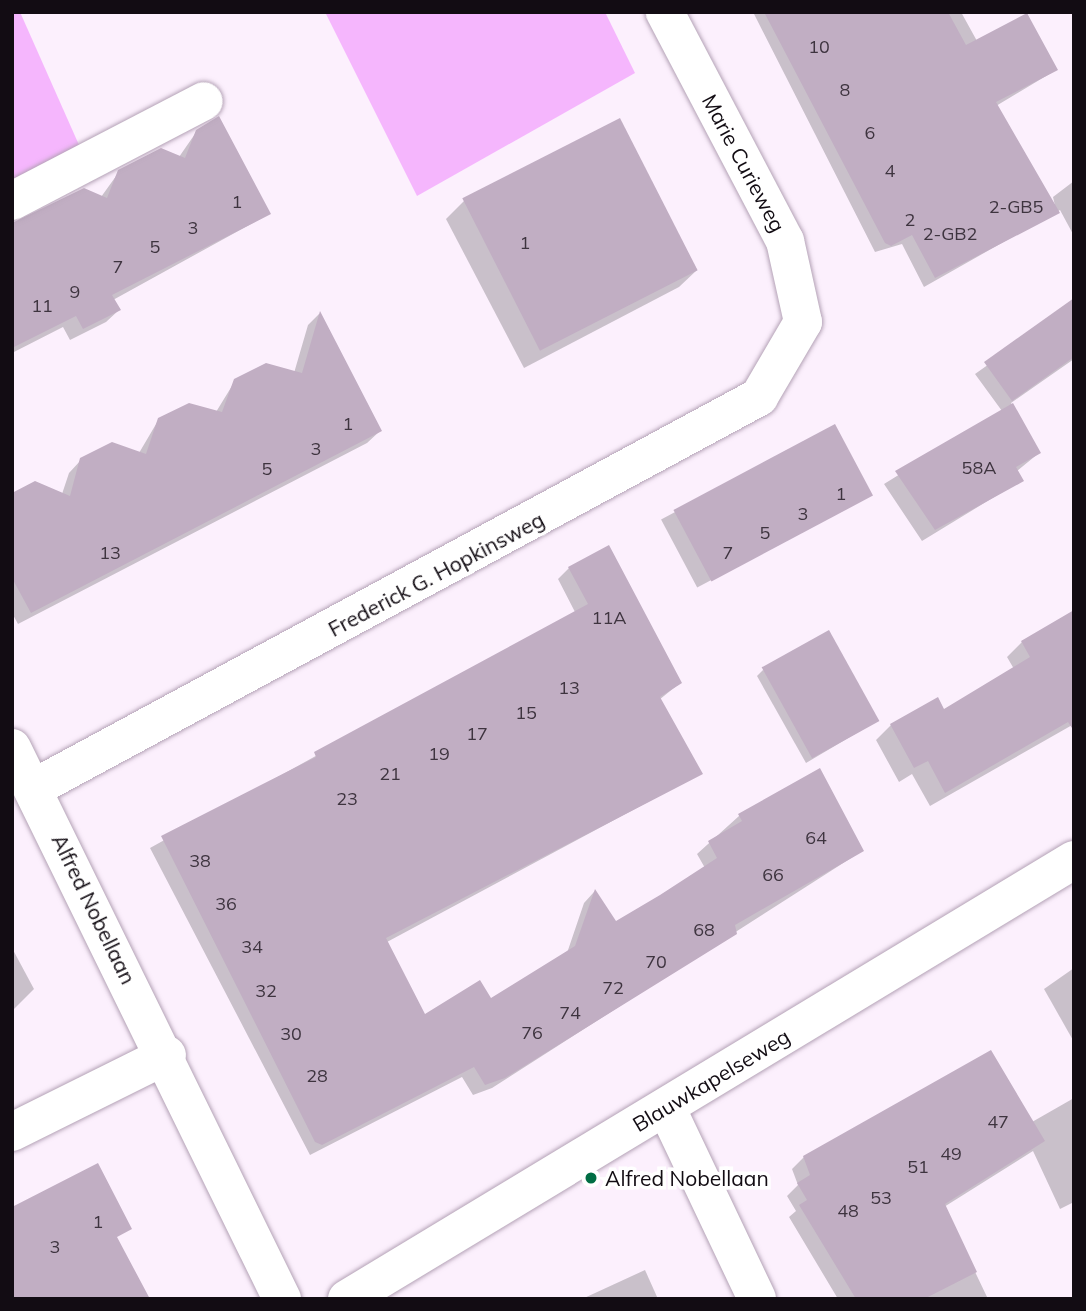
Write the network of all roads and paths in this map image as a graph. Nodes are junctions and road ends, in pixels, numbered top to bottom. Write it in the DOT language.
graph roads {
  1 [pos="665,12"];
  2 [pos="204,101"];
  3 [pos="12,201"];
  4 [pos="803,322"];
  5 [pos="12,748"];
  6 [pos="34,788"];
  7 [pos="1074,860"];
  8 [pos="167,1055"];
  9 [pos="666,1107"];
  10 [pos="12,1132"];
  11 [pos="282,1299"];
  12 [pos="347,1299"];
  13 [pos="757,1299"];
  1 -- 4 [label="street, Marie Curieweg"];
  2 -- 3 [label="street"];
  4 -- 6 [label="street, Frederick G. Hopkinsweg"];
  5 -- 6 [label="street, Alfred Nobellaan"];
  6 -- 8 [label="street, Alfred Nobellaan"];
  7 -- 9 [label="street, Blauwkapelseweg"];
  8 -- 10 [label="street"];
  8 -- 11 [label="street, Alfred Nobellaan"];
  9 -- 12 [label="street, Blauwkapelseweg"];
  9 -- 13 [label="street"];
}
